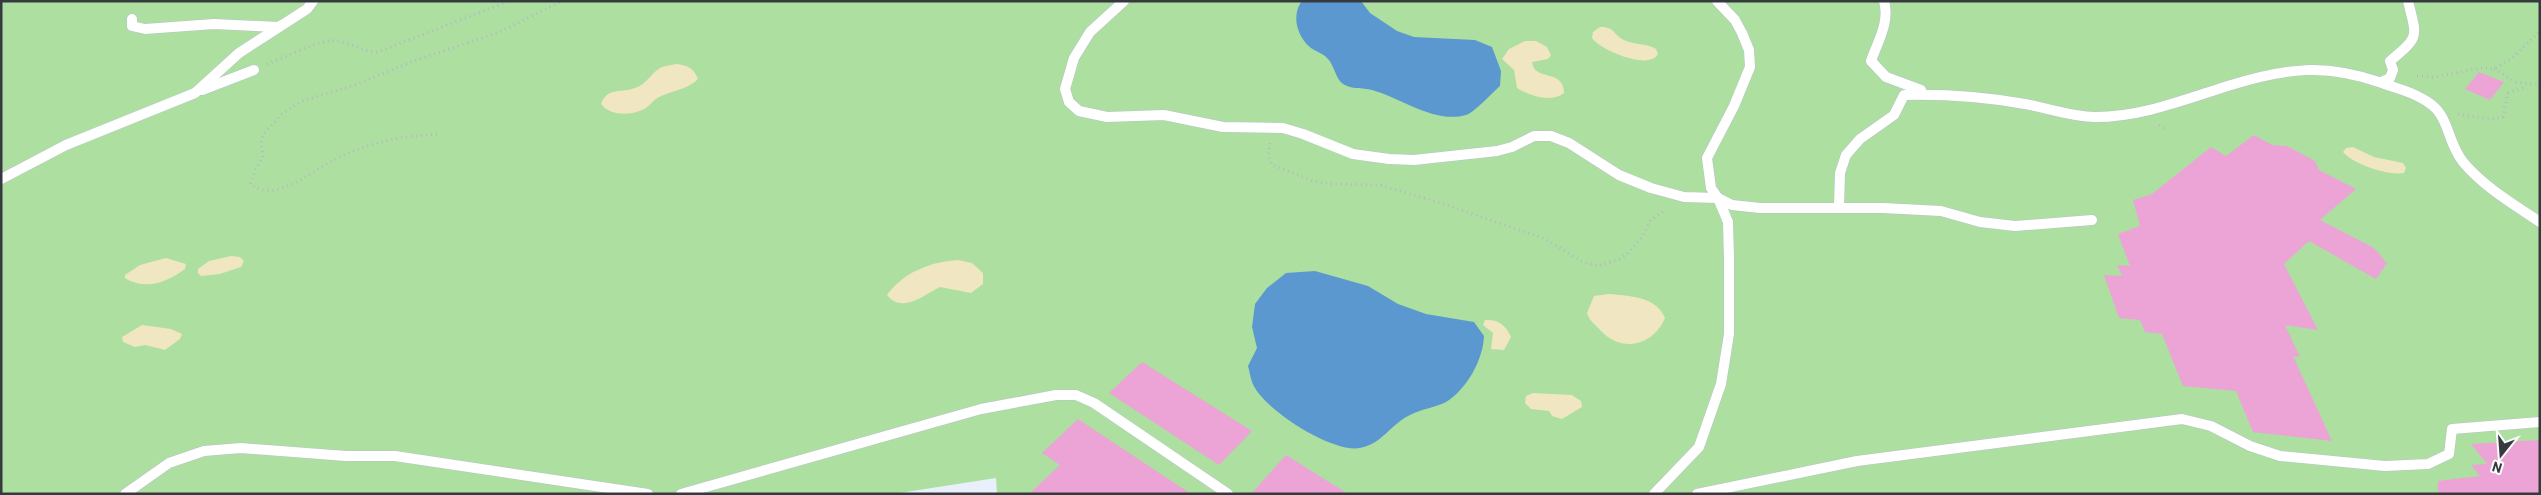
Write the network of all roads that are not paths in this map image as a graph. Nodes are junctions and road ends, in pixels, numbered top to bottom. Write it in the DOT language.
graph roads {
  1 [pos="313,1"];
  2 [pos="1124,1"];
  3 [pos="1717,1"];
  4 [pos="1884,1"];
  5 [pos="2408,1"];
  6 [pos="132,20"];
  7 [pos="290,21"];
  8 [pos="254,70"];
  9 [pos="2381,82"];
  10 [pos="195,93"];
  11 [pos="1938,93"];
  12 [pos="1,179"];
  13 [pos="1718,198"];
  14 [pos="1839,208"];
  15 [pos="2092,220"];
  16 [pos="2540,222"];
  17 [pos="2540,422"];
  18 [pos="619,492"];
  19 [pos="125,494"];
  20 [pos="648,494"];
  21 [pos="681,494"];
  22 [pos="1228,494"];
  23 [pos="1654,494"];
  24 [pos="1697,494"];
  1 -- 7 [label="lane"];
  2 -- 13 [label="lane"];
  3 -- 13 [label="lane"];
  4 -- 11 [label="lane"];
  5 -- 9 [label="lane"];
  6 -- 7 [label="lane"];
  7 -- 10 [label="lane"];
  8 -- 10 [label="lane"];
  9 -- 11 [label="lane"];
  9 -- 16 [label="lane"];
  10 -- 12 [label="lane"];
  11 -- 14 [label="lane"];
  13 -- 14 [label="lane"];
  13 -- 23 [label="lane"];
  14 -- 15 [label="lane"];
  17 -- 24 [label="lane"];
  18 -- 19 [label="lane"];
  18 -- 20 [label="lane"];
  21 -- 22 [label="lane"];
}
